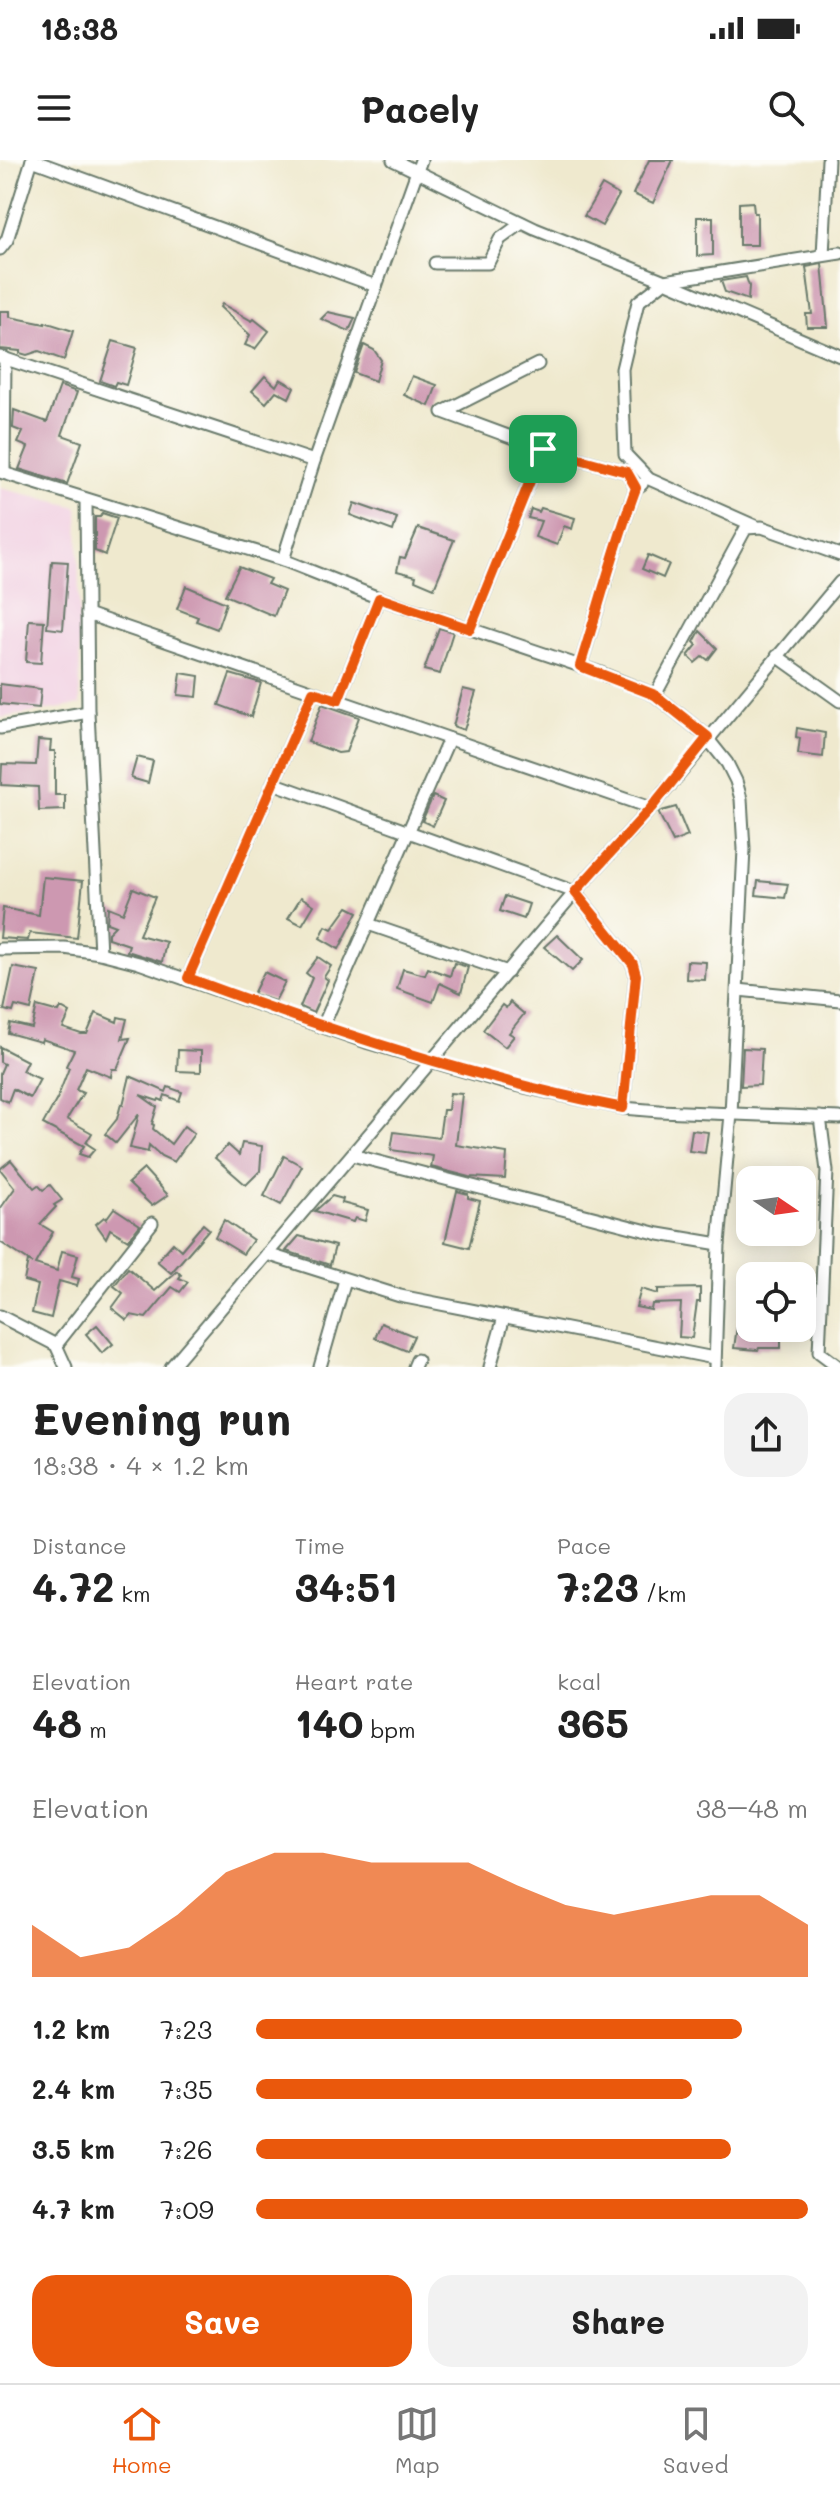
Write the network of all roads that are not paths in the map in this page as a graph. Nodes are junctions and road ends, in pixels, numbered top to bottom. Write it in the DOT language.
graph roads {
  1 [pos="32,160"];
  2 [pos="393,160"];
  3 [pos="828,160"];
  4 [pos="419,166"];
  5 [pos="522,223"];
  6 [pos="0,249"];
  7 [pos="840,253"];
  8 [pos="823,255"];
  9 [pos="435,263"];
  10 [pos="665,281"];
  11 [pos="376,286"];
  12 [pos="840,356"];
  13 [pos="2,357"];
  14 [pos="538,364"];
  15 [pos="543,449"];
  16 [pos="314,461"];
  17 [pos="2,472"];
  18 [pos="649,479"];
  19 [pos="636,488"];
  20 [pos="86,500"];
  21 [pos="755,526"];
  22 [pos="840,555"];
  23 [pos="283,560"];
  24 [pos="840,582"];
  25 [pos="379,598"];
  26 [pos="87,614"];
  27 [pos="470,629"];
  28 [pos="777,656"];
  29 [pos="580,666"];
  30 [pos="313,692"];
  31 [pos="655,695"];
  32 [pos="338,700"];
  33 [pos="840,701"];
  34 [pos="88,712"];
  35 [pos="0,728"];
  36 [pos="707,738"];
  37 [pos="449,739"];
  38 [pos="273,783"];
  39 [pos="651,808"];
  40 [pos="408,832"];
  41 [pos="575,892"];
  42 [pos="368,924"];
  43 [pos="0,949"];
  44 [pos="100,953"];
  45 [pos="508,972"];
  46 [pos="188,978"];
  47 [pos="738,990"];
  48 [pos="840,1000"];
  49 [pos="323,1026"];
  50 [pos="431,1062"];
  51 [pos="623,1108"];
  52 [pos="731,1114"];
  53 [pos="820,1117"];
  54 [pos="840,1118"];
  55 [pos="352,1155"];
  56 [pos="152,1223"];
  57 [pos="719,1244"];
  58 [pos="267,1254"];
  59 [pos="345,1280"];
  60 [pos="0,1316"];
  61 [pos="504,1317"];
  62 [pos="56,1345"];
  63 [pos="715,1363"];
  64 [pos="66,1367"];
  65 [pos="171,1367"];
  66 [pos="320,1367"];
  67 [pos="490,1367"];
  68 [pos="839,1367"];
  1 -- 6 [label="street"];
  1 -- 11 [label="street"];
  2 -- 4 [label="street"];
  3 -- 8 [label="street"];
  4 -- 5 [label="street"];
  4 -- 11 [label="street"];
  5 -- 9 [label="street"];
  5 -- 10 [label="street"];
  7 -- 8 [label="street"];
  8 -- 10 [label="street"];
  10 -- 12 [label="street"];
  10 -- 18 [label="street"];
  11 -- 16 [label="street"];
  13 -- 16 [label="street"];
  13 -- 17 [label="street"];
  14 -- 15 [label="street"];
  15 -- 19 [label="street"];
  15 -- 27 [label="street"];
  16 -- 23 [label="street"];
  17 -- 20 [label="street"];
  18 -- 19 [label="street"];
  18 -- 21 [label="street"];
  19 -- 29 [label="street"];
  20 -- 23 [label="street"];
  20 -- 26 [label="street"];
  21 -- 22 [label="street"];
  21 -- 31 [label="street"];
  23 -- 25 [label="street"];
  24 -- 28 [label="street"];
  25 -- 27 [label="street"];
  25 -- 32 [label="street"];
  26 -- 30 [label="street"];
  26 -- 34 [label="street"];
  27 -- 29 [label="street"];
  28 -- 33 [label="street"];
  28 -- 36 [label="street"];
  29 -- 31 [label="street"];
  30 -- 32 [label="street"];
  30 -- 38 [label="street"];
  31 -- 36 [label="street"];
  32 -- 37 [label="street"];
  34 -- 35 [label="street"];
  34 -- 44 [label="street"];
  36 -- 39 [label="street"];
  36 -- 47 [label="street"];
  37 -- 39 [label="street"];
  37 -- 40 [label="street"];
  38 -- 40 [label="street"];
  38 -- 46 [label="street"];
  39 -- 41 [label="street"];
  40 -- 41 [label="street"];
  40 -- 42 [label="street"];
  41 -- 45 [label="street"];
  41 -- 51 [label="street"];
  42 -- 45 [label="street"];
  42 -- 49 [label="street"];
  43 -- 44 [label="street"];
  44 -- 46 [label="street"];
  45 -- 50 [label="street"];
  46 -- 49 [label="street"];
  47 -- 48 [label="street"];
  47 -- 52 [label="street"];
  49 -- 50 [label="street"];
  50 -- 51 [label="street"];
  50 -- 55 [label="street"];
  51 -- 52 [label="street"];
  52 -- 53 [label="street"];
  52 -- 57 [label="street"];
  53 -- 54 [label="street"];
  53 -- 68 [label="street"];
  55 -- 57 [label="street"];
  55 -- 58 [label="street"];
  56 -- 62 [label="street"];
  57 -- 63 [label="street"];
  58 -- 59 [label="street"];
  58 -- 65 [label="street"];
  59 -- 61 [label="street"];
  59 -- 66 [label="street"];
  60 -- 62 [label="street"];
  61 -- 63 [label="street"];
  61 -- 67 [label="street"];
  62 -- 64 [label="street"];
}
